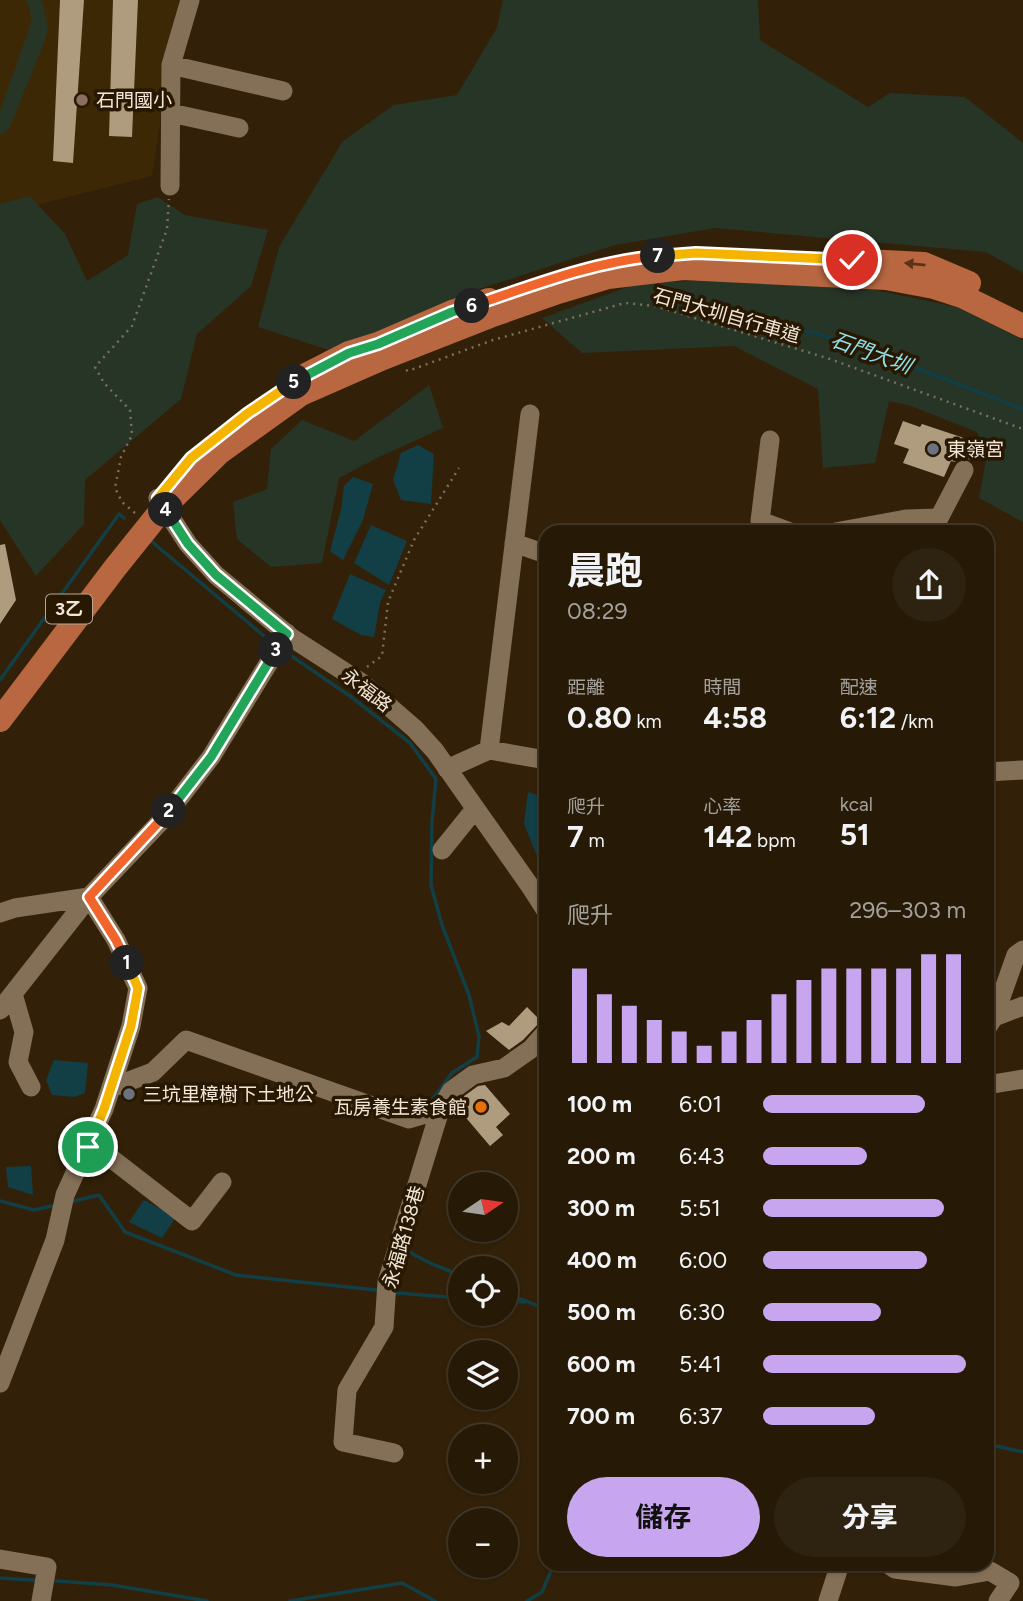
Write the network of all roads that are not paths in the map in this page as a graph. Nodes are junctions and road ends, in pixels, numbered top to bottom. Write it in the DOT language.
graph roads {
  1 [pos="190,0"];
  2 [pos="171,65"];
  3 [pos="283,90"];
  4 [pos="171,113"];
  5 [pos="239,128"];
  6 [pos="170,186"];
  7 [pos="1023,309"];
  8 [pos="1023,326"];
  9 [pos="530,414"];
  10 [pos="770,440"];
  11 [pos="964,470"];
  12 [pos="161,502"];
  13 [pos="771,525"];
  14 [pos="873,525"];
  15 [pos="514,543"];
  16 [pos="539,552"];
  17 [pos="287,634"];
  18 [pos="0,702"];
  19 [pos="0,720"];
  20 [pos="489,750"];
  21 [pos="539,759"];
  22 [pos="447,769"];
  23 [pos="1023,770"];
  24 [pos="994,772"];
  25 [pos="475,809"];
  26 [pos="442,850"];
  27 [pos="89,897"];
  28 [pos="539,900"];
  29 [pos="0,913"];
  30 [pos="1023,950"];
  31 [pos="13,994"];
  32 [pos="1023,1006"];
  33 [pos="0,1010"];
  34 [pos="994,1012"];
  35 [pos="994,1020"];
  36 [pos="539,1040"];
  37 [pos="1023,1079"];
  38 [pos="994,1083"];
  39 [pos="31,1087"];
  40 [pos="111,1088"];
  41 [pos="440,1110"];
  42 [pos="88,1147"];
  43 [pos="222,1182"];
  44 [pos="0,1383"];
  45 [pos="394,1453"];
  46 [pos="0,1559"];
  47 [pos="838,1571"];
  48 [pos="910,1571"];
  49 [pos="990,1571"];
  50 [pos="990,1571"];
  51 [pos="41,1601"];
  52 [pos="828,1601"];
  53 [pos="998,1601"];
  1 -- 2 [label="street"];
  2 -- 3 [label="street"];
  2 -- 4 [label="street"];
  4 -- 5 [label="street"];
  4 -- 6 [label="street"];
  7 -- 12 [label="main road, 3乙, one-way"];
  8 -- 12 [label="main road, 3乙"];
  9 -- 15 [label="street"];
  10 -- 13 [label="street"];
  11 -- 14 [label="street"];
  12 -- 17 [label="street, 永福路"];
  12 -- 18 [label="main road, 3乙"];
  12 -- 19 [label="main road, 3乙"];
  15 -- 16 [label="street"];
  15 -- 20 [label="street"];
  17 -- 22 [label="street, 永福路"];
  17 -- 27 [label="street"];
  20 -- 21 [label="street"];
  20 -- 22 [label="street"];
  22 -- 25 [label="street, 永福路"];
  23 -- 24 [label="street"];
  25 -- 26 [label="street"];
  25 -- 28 [label="street, 永福路"];
  27 -- 29 [label="street"];
  27 -- 31 [label="street"];
  27 -- 40 [label="street"];
  30 -- 34 [label="street"];
  31 -- 33 [label="street"];
  31 -- 39 [label="street"];
  32 -- 35 [label="street"];
  36 -- 41 [label="street, 永福路138巷"];
  37 -- 38 [label="street"];
  40 -- 41 [label="street"];
  40 -- 42 [label="street"];
  41 -- 45 [label="street, 永福路138巷"];
  42 -- 43 [label="street"];
  42 -- 44 [label="street"];
  46 -- 51 [label="street"];
  47 -- 52 [label="street"];
  48 -- 49 [label="street"];
  50 -- 53 [label="street"];
}
